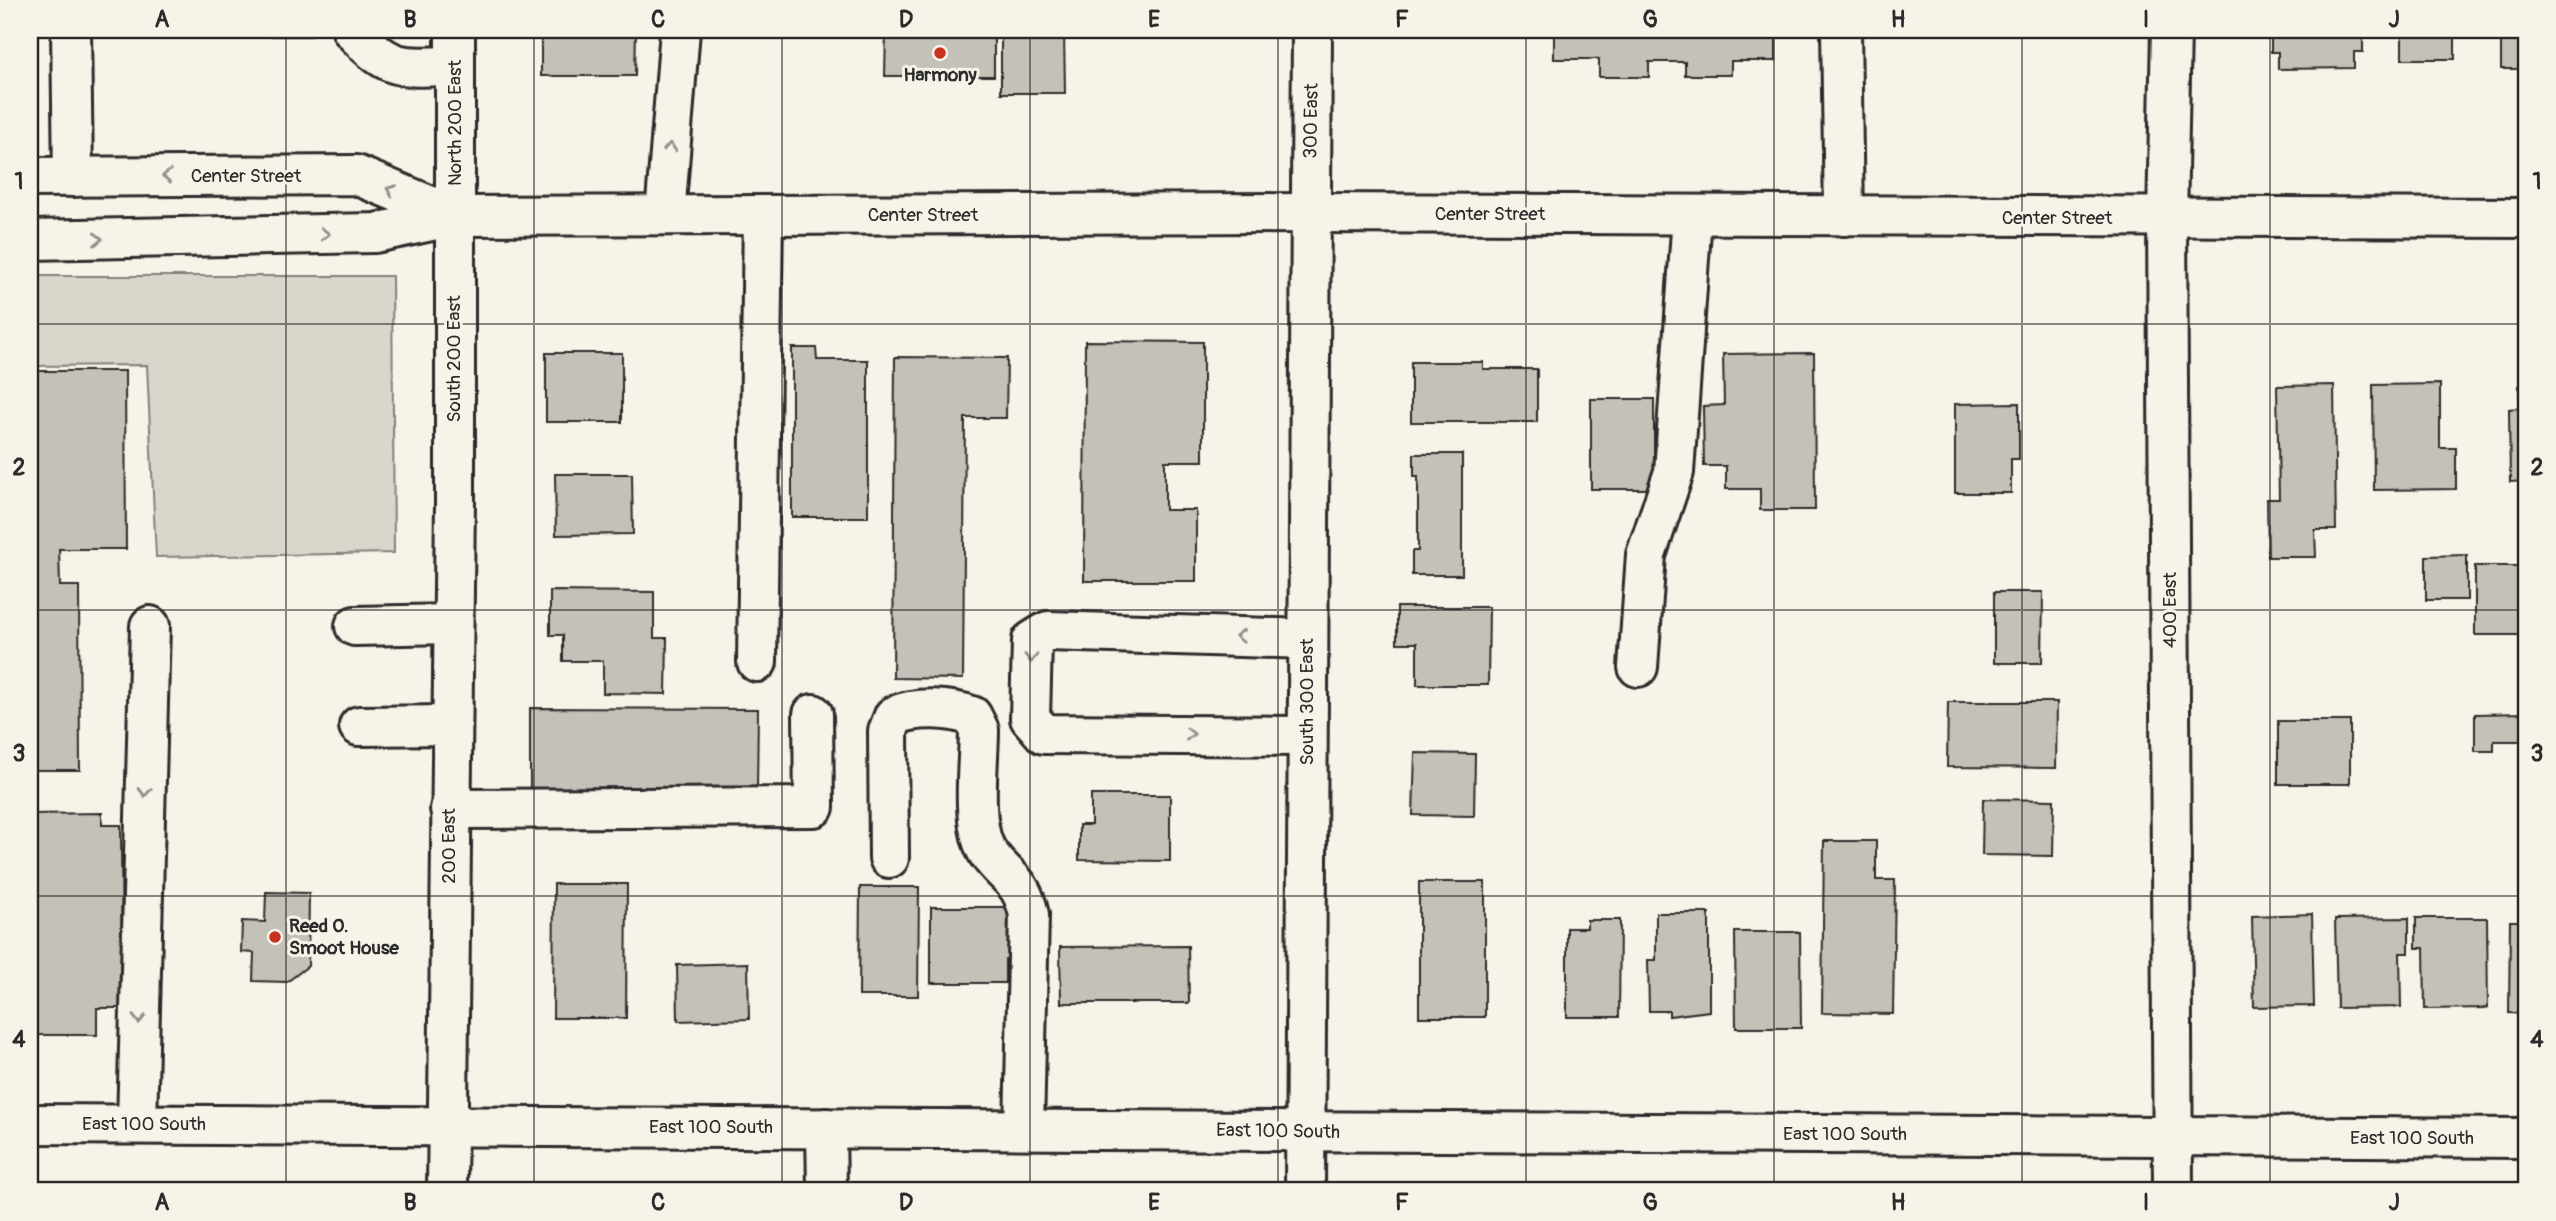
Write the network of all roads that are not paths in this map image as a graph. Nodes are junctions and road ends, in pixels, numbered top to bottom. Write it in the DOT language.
graph roads {
  1 [pos="71,30"];
  2 [pos="352,30"];
  3 [pos="680,30"];
  4 [pos="1312,30"];
  5 [pos="1841,30"];
  6 [pos="2171,30"];
  7 [pos="455,48"];
  8 [pos="30,177"];
  9 [pos="72,177"];
  10 [pos="1310,213"];
  11 [pos="665,215"];
  12 [pos="763,215"];
  13 [pos="455,216"];
  14 [pos="1692,216"];
  15 [pos="1844,216"];
  16 [pos="2166,218"];
  17 [pos="2526,218"];
  18 [pos="30,240"];
  19 [pos="455,502"];
  20 [pos="451,624"];
  21 [pos="150,626"];
  22 [pos="355,626"];
  23 [pos="1308,639"];
  24 [pos="757,662"];
  25 [pos="1637,667"];
  26 [pos="813,714"];
  27 [pos="450,725"];
  28 [pos="359,726"];
  29 [pos="1307,736"];
  30 [pos="450,809"];
  31 [pos="889,858"];
  32 [pos="30,1124"];
  33 [pos="137,1124"];
  34 [pos="447,1126"];
  35 [pos="826,1128"];
  36 [pos="1024,1129"];
  37 [pos="1305,1131"];
  38 [pos="2173,1136"];
  39 [pos="2526,1139"];
  40 [pos="447,1191"];
  41 [pos="827,1191"];
  42 [pos="1305,1191"];
  43 [pos="2173,1191"];
  1 -- 9 [label="street"];
  2 -- 7 [label="street"];
  11 -- 3 [label="street, one-way"];
  4 -- 10 [label="street, 300 East"];
  5 -- 15 [label="street"];
  6 -- 16 [label="street, 400 East"];
  7 -- 13 [label="street, North 200 East"];
  8 -- 9 [label="street, Center Street"];
  13 -- 9 [label="street, Center Street, one-way"];
  10 -- 12 [label="street, Center Street"];
  10 -- 14 [label="street, Center Street"];
  10 -- 23 [label="street, South 300 East"];
  11 -- 12 [label="street, Center Street"];
  11 -- 13 [label="street, Center Street"];
  12 -- 24 [label="street"];
  18 -- 13 [label="street, Center Street, one-way"];
  13 -- 19 [label="street, South 200 East"];
  14 -- 15 [label="street, Center Street"];
  14 -- 25 [label="street"];
  15 -- 16 [label="street, Center Street"];
  16 -- 17 [label="street, Center Street"];
  16 -- 38 [label="street, 400 East"];
  19 -- 20 [label="street, 200 East"];
  20 -- 22 [label="street"];
  20 -- 27 [label="street, 200 East"];
  21 -- 33 [label="street, one-way"];
  23 -- 29 [label="street, South 300 East"];
  23 -- 29 [label="street, one-way"];
  26 -- 30 [label="street"];
  27 -- 28 [label="street"];
  27 -- 30 [label="street, 200 East"];
  29 -- 37 [label="street, South 300 East"];
  30 -- 34 [label="street, 200 East"];
  31 -- 36 [label="street"];
  32 -- 33 [label="street, East 100 South"];
  33 -- 34 [label="street, East 100 South"];
  34 -- 35 [label="street, East 100 South"];
  34 -- 40 [label="street, 200 East"];
  35 -- 36 [label="street, East 100 South"];
  35 -- 41 [label="street"];
  36 -- 37 [label="street, East 100 South"];
  37 -- 38 [label="street, East 100 South"];
  37 -- 42 [label="street, South 300 East"];
  38 -- 39 [label="street, East 100 South"];
  38 -- 43 [label="street, 400 East"];
}
